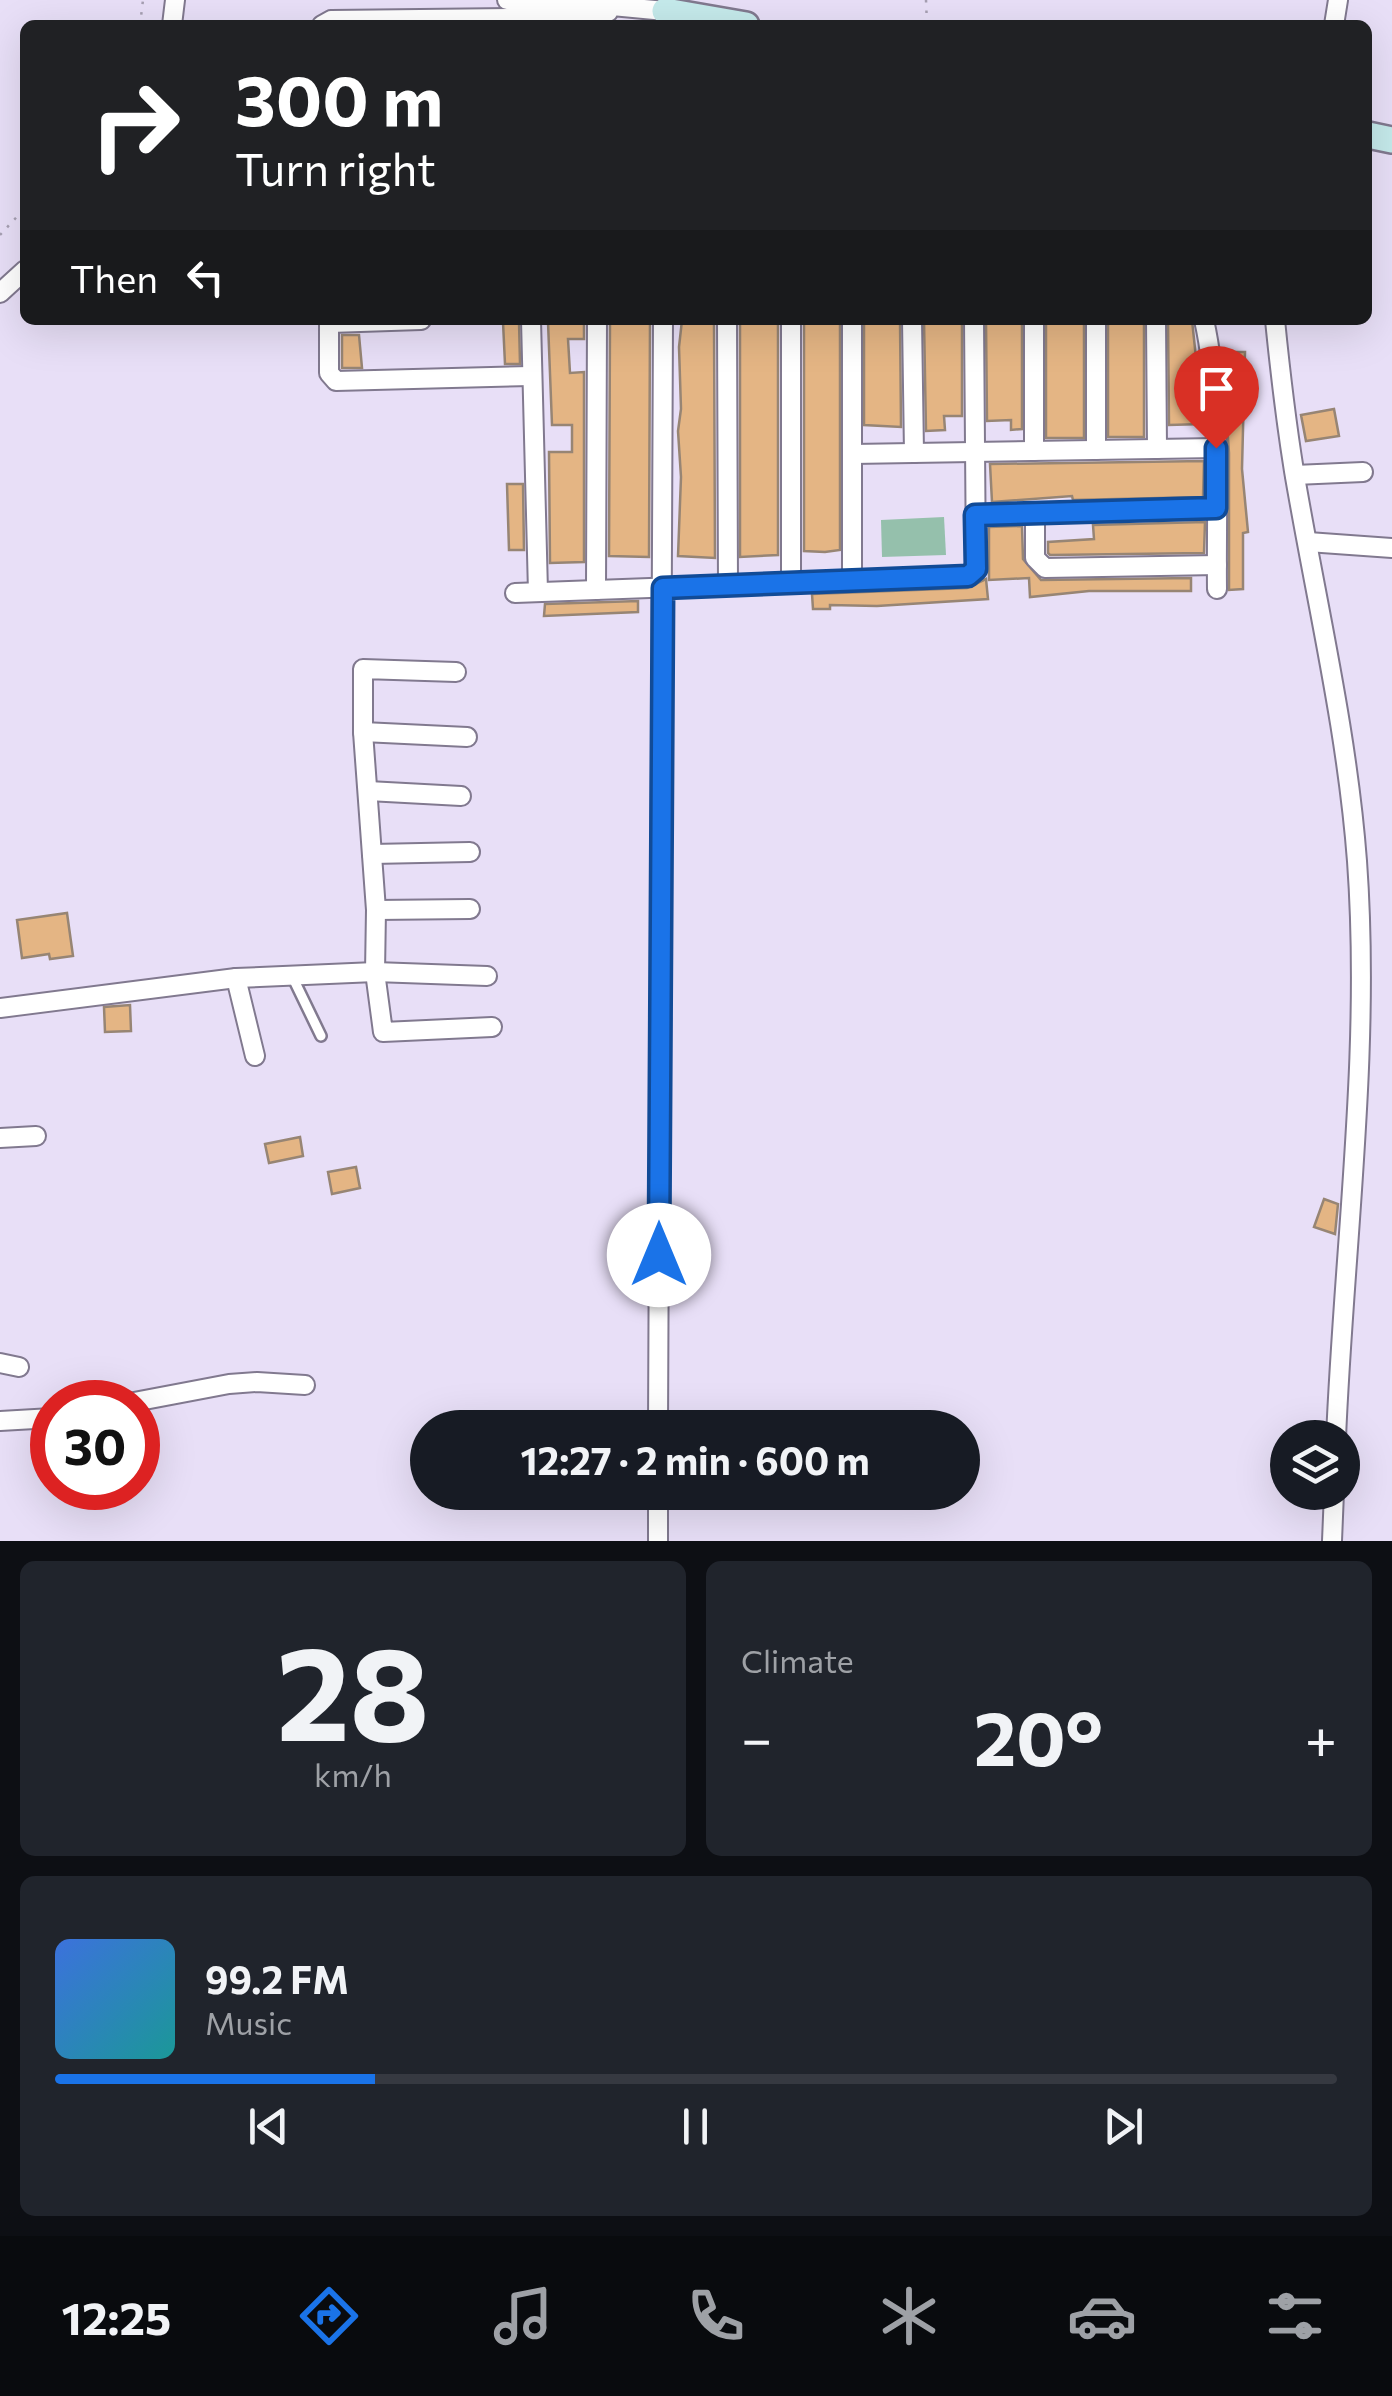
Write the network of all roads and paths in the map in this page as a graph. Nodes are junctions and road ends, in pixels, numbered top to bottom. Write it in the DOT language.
graph roads {
  1 [pos="507,0"];
  2 [pos="609,4"];
  3 [pos="665,18"];
  4 [pos="331,20"];
  5 [pos="20,213"];
  6 [pos="0,235"];
  7 [pos="20,275"];
  8 [pos="0,293"];
  9 [pos="330,325"];
  10 [pos="530,325"];
  11 [pos="596,325"];
  12 [pos="663,325"];
  13 [pos="727,325"];
  14 [pos="791,325"];
  15 [pos="852,325"];
  16 [pos="912,325"];
  17 [pos="974,325"];
  18 [pos="1034,325"];
  19 [pos="1096,325"];
  20 [pos="1156,325"];
  21 [pos="1205,325"];
  22 [pos="1276,325"];
  23 [pos="530,376"];
  24 [pos="1216,448"];
  25 [pos="1158,449"];
  26 [pos="1096,450"];
  27 [pos="1034,451"];
  28 [pos="914,452"];
  29 [pos="974,452"];
  30 [pos="853,454"];
  31 [pos="1363,472"];
  32 [pos="1295,475"];
  33 [pos="1216,508"];
  34 [pos="1035,514"];
  35 [pos="975,515"];
  36 [pos="1308,542"];
  37 [pos="1392,548"];
  38 [pos="1217,565"];
  39 [pos="852,581"];
  40 [pos="791,583"];
  41 [pos="728,585"];
  42 [pos="663,588"];
  43 [pos="1217,589"];
  44 [pos="596,590"];
  45 [pos="538,592"];
  46 [pos="515,593"];
  47 [pos="456,672"];
  48 [pos="363,732"];
  49 [pos="466,737"];
  50 [pos="368,791"];
  51 [pos="461,796"];
  52 [pos="470,852"];
  53 [pos="372,854"];
  54 [pos="470,909"];
  55 [pos="376,910"];
  56 [pos="376,972"];
  57 [pos="292,976"];
  58 [pos="488,976"];
  59 [pos="236,978"];
  60 [pos="0,1008"];
  61 [pos="492,1027"];
  62 [pos="320,1036"];
  63 [pos="255,1056"];
  64 [pos="36,1136"];
  65 [pos="0,1138"];
  66 [pos="0,1363"];
  67 [pos="19,1367"];
  68 [pos="304,1385"];
  69 [pos="160,1397"];
  70 [pos="658,1410"];
  71 [pos="30,1419"];
  72 [pos="0,1420"];
  73 [pos="1337,1420"];
  74 [pos="658,1510"];
  75 [pos="1333,1510"];
  76 [pos="658,1541"];
  77 [pos="1332,1541"];
  1 -- 2 [label="street"];
  2 -- 3 [label="street"];
  2 -- 4 [label="street"];
  5 -- 6 [label="path"];
  7 -- 8 [label="street"];
  9 -- 23 [label="street"];
  10 -- 23 [label="street"];
  11 -- 44 [label="street"];
  12 -- 42 [label="street"];
  13 -- 41 [label="street"];
  14 -- 40 [label="street"];
  15 -- 30 [label="street"];
  16 -- 28 [label="street"];
  17 -- 29 [label="street"];
  18 -- 27 [label="street"];
  19 -- 26 [label="street"];
  20 -- 25 [label="street"];
  21 -- 24 [label="street"];
  22 -- 32 [label="street"];
  23 -- 45 [label="street"];
  24 -- 25 [label="street"];
  24 -- 33 [label="street"];
  25 -- 26 [label="street"];
  26 -- 27 [label="street"];
  27 -- 29 [label="street"];
  28 -- 29 [label="street"];
  28 -- 30 [label="street"];
  29 -- 35 [label="street"];
  30 -- 39 [label="street"];
  31 -- 32 [label="street"];
  32 -- 36 [label="street"];
  33 -- 34 [label="street"];
  33 -- 38 [label="street"];
  34 -- 35 [label="street"];
  34 -- 38 [label="street"];
  35 -- 39 [label="street"];
  36 -- 37 [label="street"];
  36 -- 73 [label="street"];
  38 -- 43 [label="street"];
  39 -- 40 [label="street"];
  40 -- 41 [label="street"];
  41 -- 42 [label="street"];
  42 -- 44 [label="street"];
  42 -- 70 [label="street"];
  44 -- 45 [label="street"];
  45 -- 46 [label="street"];
  47 -- 48 [label="street"];
  48 -- 49 [label="street"];
  48 -- 50 [label="street"];
  50 -- 51 [label="street"];
  50 -- 53 [label="street"];
  52 -- 53 [label="street"];
  53 -- 55 [label="street"];
  54 -- 55 [label="street"];
  55 -- 56 [label="street"];
  56 -- 57 [label="street"];
  56 -- 58 [label="street"];
  56 -- 61 [label="street"];
  57 -- 59 [label="street"];
  57 -- 62 [label="lane"];
  59 -- 60 [label="street"];
  59 -- 63 [label="street"];
  64 -- 65 [label="street"];
  66 -- 67 [label="street"];
  68 -- 69 [label="street"];
  71 -- 72 [label="street"];
  74 -- 76 [label="street"];
  75 -- 77 [label="street"];
}
